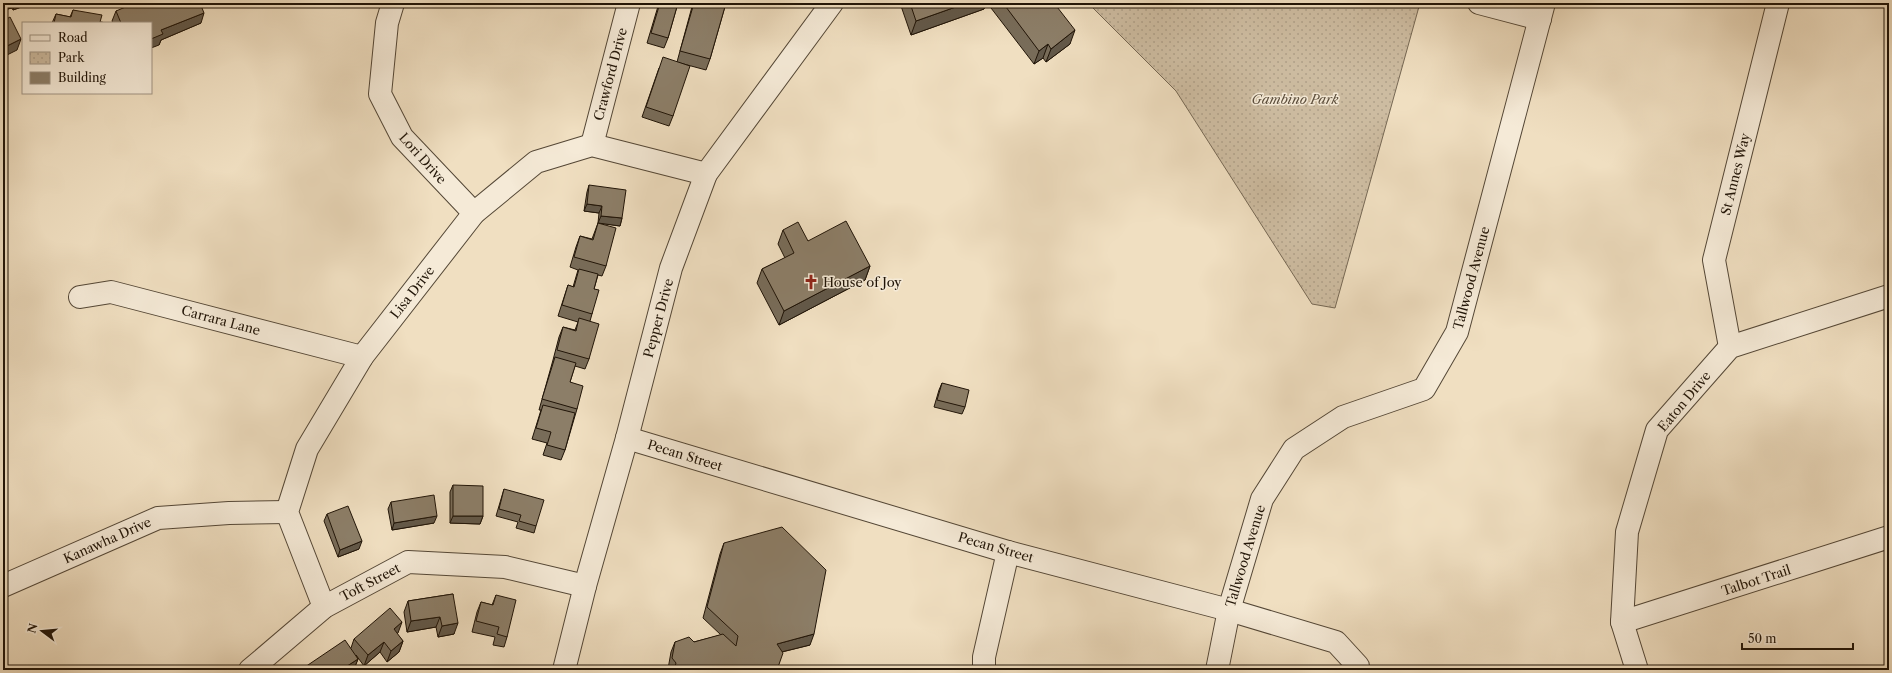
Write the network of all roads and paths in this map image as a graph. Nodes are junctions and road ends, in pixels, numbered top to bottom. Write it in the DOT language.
graph roads {
  1 [pos="393,3"];
  2 [pos="628,3"];
  3 [pos="832,3"];
  4 [pos="1480,3"];
  5 [pos="1778,3"];
  6 [pos="1542,11"];
  7 [pos="592,144"];
  8 [pos="706,174"];
  9 [pos="474,213"];
  10 [pos="1889,296"];
  11 [pos="80,297"];
  12 [pos="1730,347"];
  13 [pos="362,357"];
  14 [pos="627,438"];
  15 [pos="287,512"];
  16 [pos="1889,537"];
  17 [pos="1008,552"];
  18 [pos="3,586"];
  19 [pos="585,586"];
  20 [pos="324,607"];
  21 [pos="1229,610"];
  22 [pos="1622,622"];
  23 [pos="1358,666"];
  24 [pos="250,670"];
  25 [pos="564,670"];
  26 [pos="984,670"];
  27 [pos="1217,670"];
  28 [pos="1637,670"];
  1 -- 9 [label="street, Lori Drive"];
  2 -- 7 [label="street, Crawford Drive"];
  3 -- 8 [label="street, Pepper Drive"];
  4 -- 6 [label="street"];
  5 -- 12 [label="street, St Annes Way"];
  6 -- 21 [label="street, Tallwood Avenue"];
  7 -- 8 [label="street"];
  7 -- 9 [label="street, Lisa Drive"];
  8 -- 14 [label="street, Pepper Drive"];
  9 -- 13 [label="street, Lisa Drive"];
  10 -- 12 [label="street"];
  11 -- 13 [label="street, Carrara Lane"];
  12 -- 22 [label="street, Eaton Drive"];
  13 -- 15 [label="street, Lisa Drive"];
  14 -- 17 [label="street, Pecan Street"];
  14 -- 19 [label="street, Pepper Drive"];
  15 -- 18 [label="street, Kanawha Drive"];
  15 -- 20 [label="street"];
  16 -- 22 [label="street, Talbot Trail"];
  17 -- 21 [label="street, Pecan Street"];
  17 -- 26 [label="street"];
  19 -- 20 [label="street, Toft Street"];
  19 -- 25 [label="street, Pepper Drive"];
  20 -- 24 [label="street, Toft Street"];
  21 -- 23 [label="street, Pecan Street"];
  21 -- 27 [label="street, Tallwood Avenue"];
  22 -- 28 [label="street, Eaton Drive"];
}
